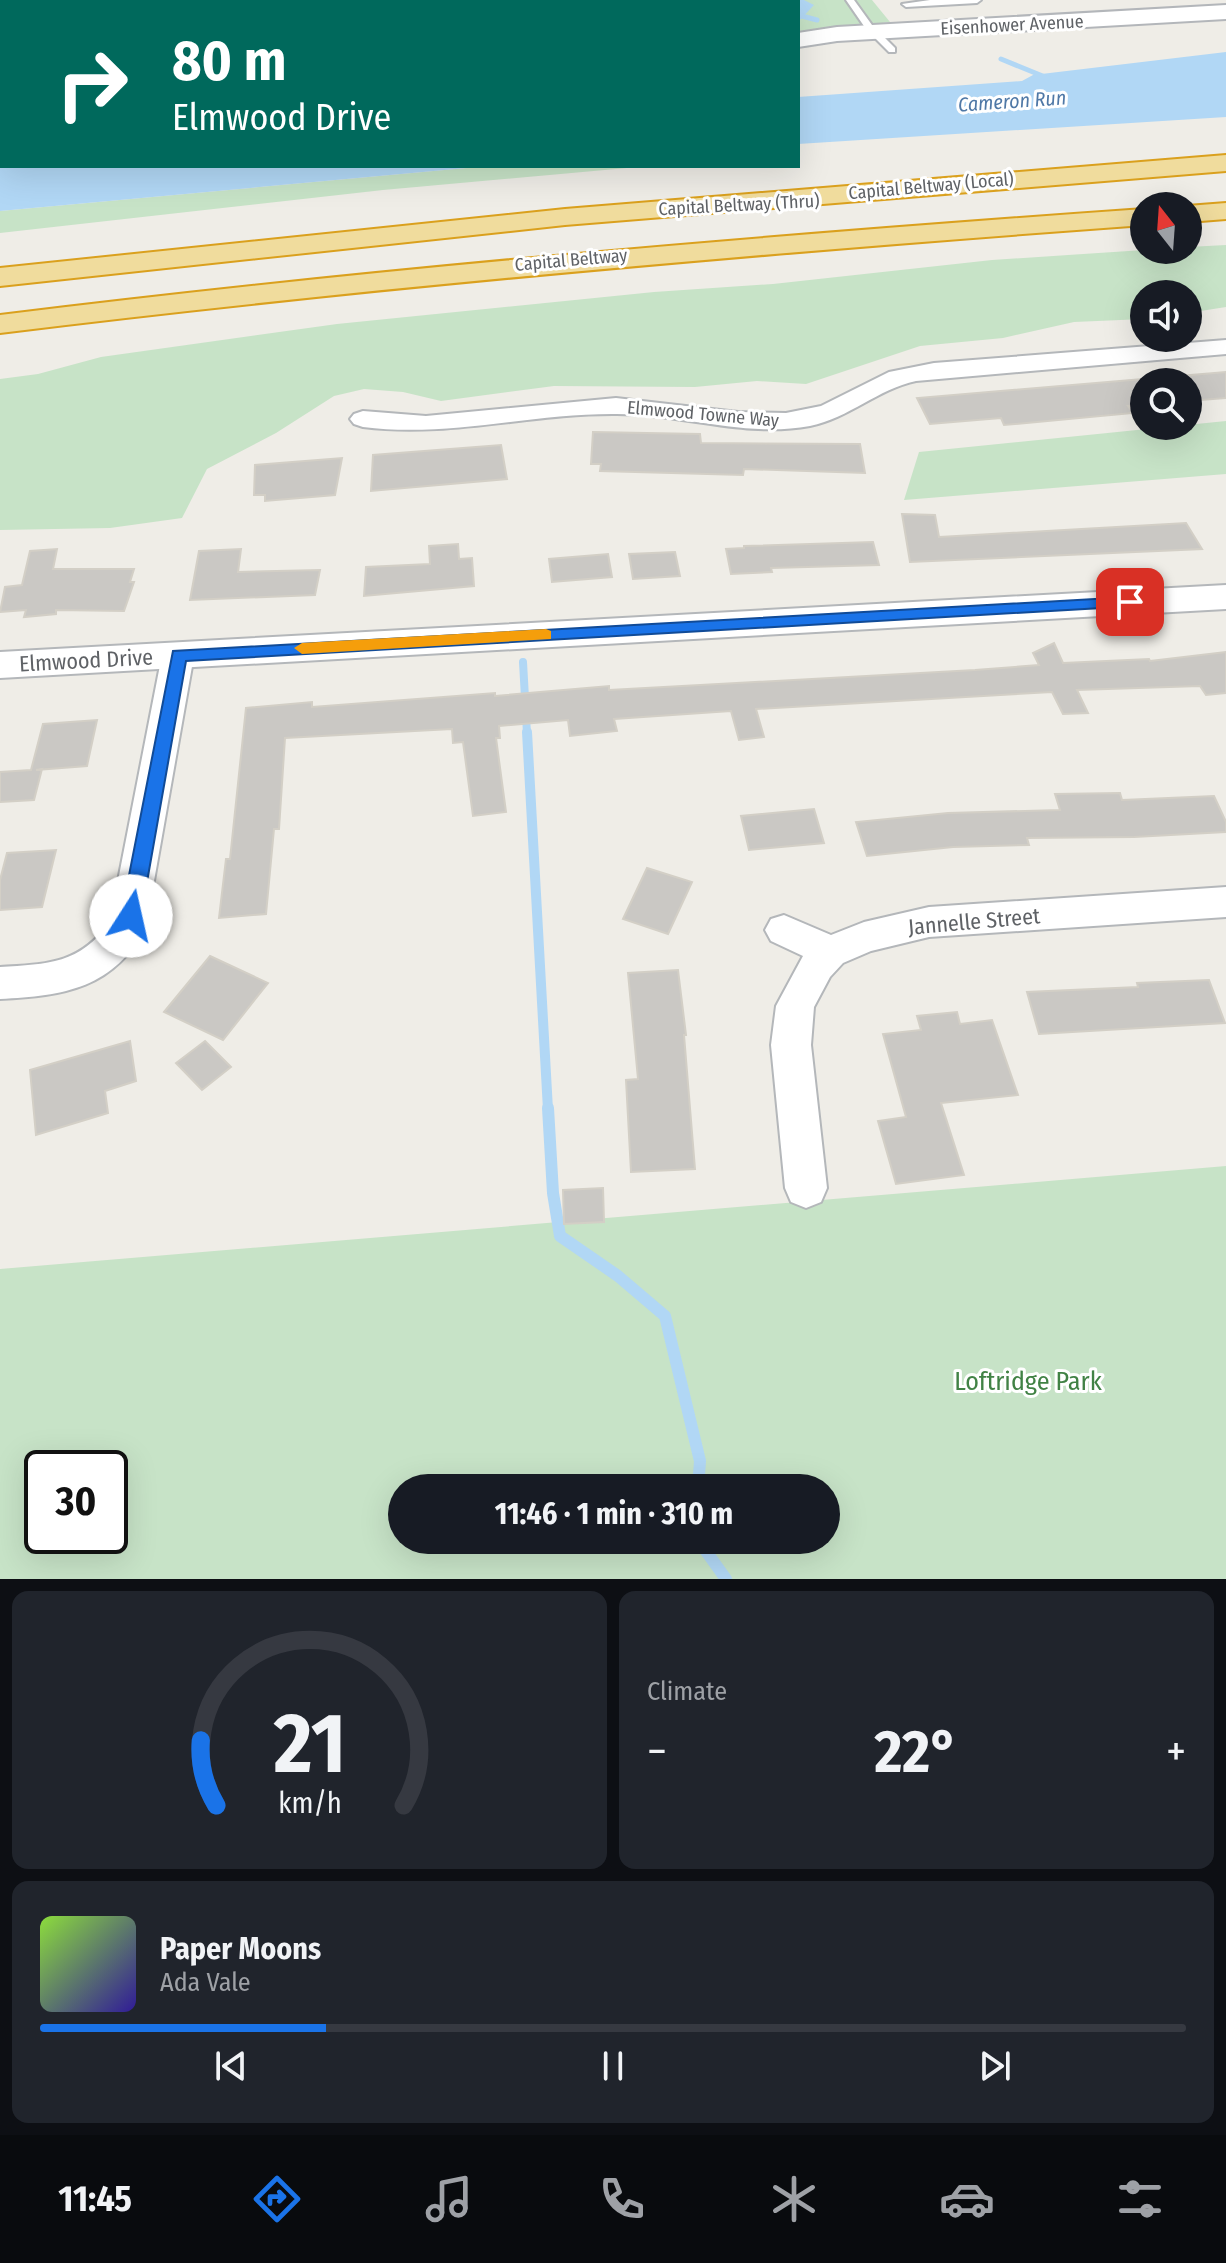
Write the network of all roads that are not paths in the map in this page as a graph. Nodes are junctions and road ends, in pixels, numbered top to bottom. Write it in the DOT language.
graph roads {
  1 [pos="850,0"];
  2 [pos="977,0"];
  3 [pos="906,4"];
  4 [pos="1226,12"];
  5 [pos="1226,31"];
  6 [pos="874,32"];
  7 [pos="800,40"];
  8 [pos="892,50"];
  9 [pos="800,56"];
  10 [pos="1226,163"];
  11 [pos="1226,176"];
  12 [pos="635,211"];
  13 [pos="1226,211"];
  14 [pos="1202,213"];
  15 [pos="1130,218"];
  16 [pos="0,277"];
  17 [pos="0,324"];
  18 [pos="1226,347"];
  19 [pos="363,419"];
  20 [pos="1226,597"];
  21 [pos="178,655"];
  22 [pos="0,665"];
  23 [pos="1226,902"];
  24 [pos="784,930"];
  25 [pos="830,952"];
  26 [pos="0,983"];
  27 [pos="806,1188"];
  1 -- 6 [label="lane"];
  2 -- 3 [label="lane"];
  4 -- 6 [label="main road, Eisenhower Avenue"];
  5 -- 8 [label="main road, Eisenhower Avenue"];
  6 -- 7 [label="main road, Eisenhower Avenue"];
  6 -- 8 [label="lane"];
  8 -- 9 [label="main road, Eisenhower Avenue"];
  10 -- 12 [label="highway, Capital Beltway (Local)"];
  11 -- 12 [label="highway, Capital Beltway (Thru)"];
  12 -- 16 [label="highway, Capital Beltway"];
  13 -- 14 [label="highway"];
  15 -- 17 [label="highway, Capital Beltway"];
  18 -- 19 [label="street, Elmwood Towne Way"];
  20 -- 21 [label="street, Elmwood Drive"];
  21 -- 22 [label="street, Elmwood Drive"];
  21 -- 26 [label="street"];
  23 -- 25 [label="street, Jannelle Street"];
  24 -- 25 [label="street"];
  25 -- 27 [label="street"];
}
